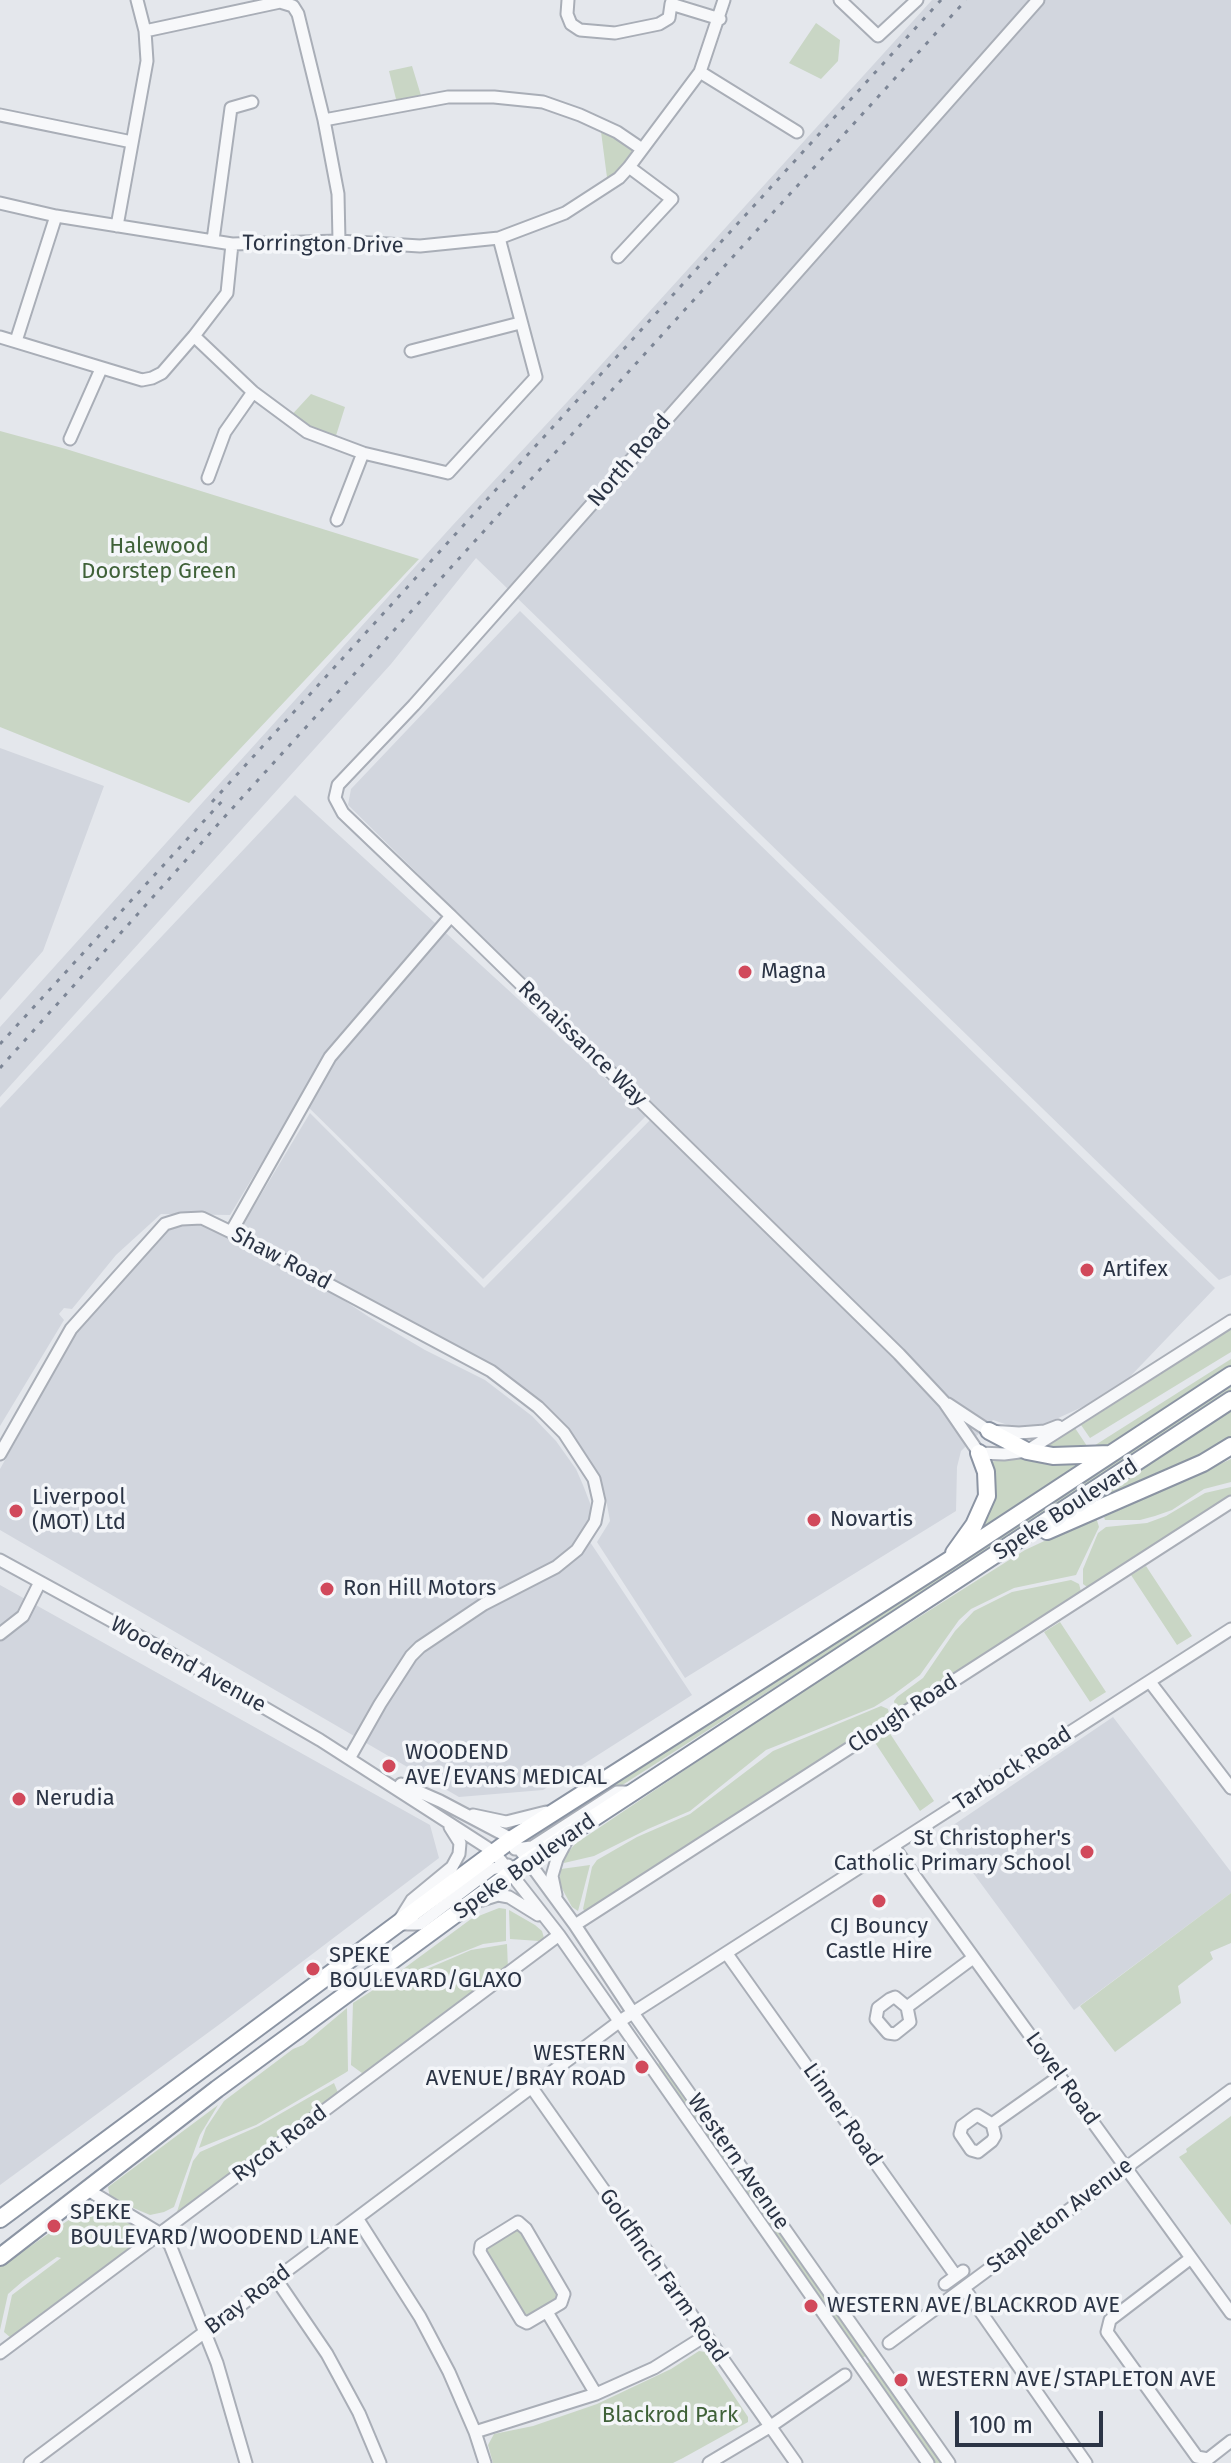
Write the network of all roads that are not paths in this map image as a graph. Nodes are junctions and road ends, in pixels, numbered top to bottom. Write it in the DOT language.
graph roads {
  1 [pos="137,0"];
  2 [pos="568,0"];
  3 [pos="724,0"];
  4 [pos="840,0"];
  5 [pos="917,0"];
  6 [pos="1038,0"];
  7 [pos="672,2"];
  8 [pos="720,19"];
  9 [pos="145,31"];
  10 [pos="700,72"];
  11 [pos="252,102"];
  12 [pos="0,115"];
  13 [pos="324,120"];
  14 [pos="797,132"];
  15 [pos="132,142"];
  16 [pos="642,149"];
  17 [pos="629,167"];
  18 [pos="0,203"];
  19 [pos="56,216"];
  20 [pos="117,226"];
  21 [pos="499,238"];
  22 [pos="213,240"];
  23 [pos="339,241"];
  24 [pos="232,244"];
  25 [pos="618,257"];
  26 [pos="520,323"];
  27 [pos="194,336"];
  28 [pos="0,337"];
  29 [pos="16,341"];
  30 [pos="411,351"];
  31 [pos="101,369"];
  32 [pos="253,392"];
  33 [pos="70,439"];
  34 [pos="363,453"];
  35 [pos="208,478"];
  36 [pos="337,520"];
  37 [pos="451,916"];
  38 [pos="231,1232"];
  39 [pos="1231,1321"];
  40 [pos="1231,1375"];
  41 [pos="1231,1400"];
  42 [pos="944,1402"];
  43 [pos="1074,1419"];
  44 [pos="989,1431"];
  45 [pos="1231,1446"];
  46 [pos="1027,1451"];
  47 [pos="979,1453"];
  48 [pos="0,1454"];
  49 [pos="1112,1454"];
  50 [pos="1231,1502"];
  51 [pos="1011,1546"];
  52 [pos="0,1560"];
  53 [pos="948,1561"];
  54 [pos="40,1582"];
  55 [pos="1231,1629"];
  56 [pos="0,1634"];
  57 [pos="1150,1682"];
  58 [pos="350,1757"];
  59 [pos="374,1773"];
  60 [pos="1231,1788"];
  61 [pos="633,1792"];
  62 [pos="440,1801"];
  63 [pos="565,1805"];
  64 [pos="440,1817"];
  65 [pos="572,1832"];
  66 [pos="893,1846"];
  67 [pos="520,1850"];
  68 [pos="503,1864"];
  69 [pos="559,1903"];
  70 [pos="471,1904"];
  71 [pos="397,1924"];
  72 [pos="575,1925"];
  73 [pos="555,1930"];
  74 [pos="727,1954"];
  75 [pos="973,1958"];
  76 [pos="907,2007"];
  77 [pos="633,2013"];
  78 [pos="620,2021"];
  79 [pos="1060,2076"];
  80 [pos="532,2088"];
  81 [pos="1231,2090"];
  82 [pos="992,2124"];
  83 [pos="72,2166"];
  84 [pos="1127,2167"];
  85 [pos="88,2190"];
  86 [pos="357,2218"];
  87 [pos="0,2219"];
  88 [pos="159,2233"];
  89 [pos="0,2257"];
  90 [pos="1191,2258"];
  91 [pos="276,2279"];
  92 [pos="945,2284"];
  93 [pos="964,2288"];
  94 [pos="547,2312"];
  95 [pos="1231,2313"];
  96 [pos="205,2333"];
  97 [pos="705,2336"];
  98 [pos="889,2343"];
  99 [pos="0,2353"];
  100 [pos="845,2375"];
  101 [pos="596,2394"];
  102 [pos="771,2426"];
  103 [pos="475,2432"];
  104 [pos="1231,2441"];
  105 [pos="30,2463"];
  106 [pos="246,2463"];
  107 [pos="380,2463"];
  108 [pos="485,2463"];
  109 [pos="709,2463"];
  110 [pos="796,2463"];
  111 [pos="928,2463"];
  112 [pos="949,2463"];
  113 [pos="1086,2463"];
  1 -- 9 [label="street"];
  2 -- 7 [label="street"];
  3 -- 8 [label="street, Torrington Drive"];
  4 -- 5 [label="street"];
  6 -- 37 [label="street, North Road"];
  7 -- 8 [label="street"];
  8 -- 10 [label="street, Torrington Drive"];
  9 -- 13 [label="street"];
  9 -- 15 [label="street"];
  10 -- 14 [label="street"];
  10 -- 16 [label="street, Torrington Drive"];
  11 -- 22 [label="street"];
  12 -- 15 [label="street"];
  13 -- 16 [label="street"];
  13 -- 23 [label="street"];
  15 -- 20 [label="street"];
  16 -- 17 [label="street, Torrington Drive"];
  17 -- 21 [label="street, Torrington Drive"];
  17 -- 25 [label="street"];
  18 -- 19 [label="street, Torrington Drive"];
  19 -- 20 [label="street, Torrington Drive"];
  19 -- 29 [label="street"];
  20 -- 22 [label="street, Torrington Drive"];
  21 -- 23 [label="street, Torrington Drive"];
  21 -- 26 [label="street"];
  22 -- 24 [label="street, Torrington Drive"];
  23 -- 24 [label="street, Torrington Drive"];
  24 -- 27 [label="street"];
  26 -- 30 [label="street"];
  26 -- 34 [label="street"];
  27 -- 31 [label="street"];
  27 -- 32 [label="street"];
  28 -- 29 [label="street"];
  29 -- 31 [label="street"];
  31 -- 33 [label="street"];
  32 -- 34 [label="street"];
  32 -- 35 [label="street"];
  34 -- 36 [label="street"];
  37 -- 38 [label="street"];
  37 -- 42 [label="street, Renaissance Way"];
  38 -- 48 [label="street, Shaw Road"];
  38 -- 58 [label="street, Shaw Road"];
  39 -- 43 [label="street"];
  40 -- 49 [label="highway, Speke Boulevard"];
  41 -- 51 [label="highway, Speke Boulevard"];
  42 -- 44 [label="street"];
  42 -- 47 [label="street, Renaissance Way"];
  43 -- 44 [label="street"];
  43 -- 46 [label="street"];
  44 -- 46 [label="highway"];
  45 -- 51 [label="highway"];
  46 -- 47 [label="street"];
  46 -- 49 [label="highway"];
  47 -- 53 [label="highway"];
  49 -- 53 [label="highway, Speke Boulevard"];
  50 -- 72 [label="street, Clough Road"];
  51 -- 61 [label="highway, Speke Boulevard"];
  52 -- 54 [label="street, Woodend Avenue"];
  53 -- 63 [label="highway, Speke Boulevard"];
  54 -- 56 [label="street"];
  54 -- 58 [label="street, Woodend Avenue"];
  55 -- 57 [label="street, Tarbock Road"];
  57 -- 60 [label="street"];
  57 -- 66 [label="street, Tarbock Road"];
  58 -- 59 [label="street, Woodend Avenue"];
  59 -- 62 [label="street, Woodend Avenue"];
  59 -- 64 [label="street, Woodend Avenue"];
  61 -- 65 [label="highway, Speke Boulevard"];
  61 -- 67 [label="street"];
  62 -- 63 [label="street"];
  62 -- 67 [label="street, Woodend Avenue"];
  63 -- 67 [label="highway, Speke Boulevard"];
  64 -- 68 [label="street, Woodend Avenue"];
  64 -- 71 [label="street"];
  65 -- 67 [label="highway, Speke Boulevard"];
  65 -- 69 [label="street"];
  66 -- 74 [label="street, Tarbock Road"];
  66 -- 75 [label="street, Lovel Road"];
  67 -- 68 [label="highway, Speke Boulevard"];
  67 -- 68 [label="highway, Speke Boulevard"];
  67 -- 69 [label="street, Western Avenue"];
  68 -- 70 [label="highway, Speke Boulevard"];
  68 -- 71 [label="highway, Speke Boulevard"];
  68 -- 73 [label="street, Western Avenue"];
  69 -- 72 [label="street, Western Avenue"];
  70 -- 73 [label="street"];
  70 -- 85 [label="highway, Speke Boulevard"];
  71 -- 83 [label="highway, Speke Boulevard"];
  72 -- 77 [label="street, Western Avenue"];
  73 -- 78 [label="street, Western Avenue"];
  73 -- 88 [label="street, Rycot Road"];
  74 -- 77 [label="street, Tarbock Road"];
  74 -- 92 [label="street, Linner Road"];
  75 -- 76 [label="street"];
  75 -- 79 [label="street, Lovel Road"];
  77 -- 78 [label="street, Tarbock Road"];
  77 -- 112 [label="street, Western Avenue"];
  78 -- 80 [label="street, Bray Road"];
  78 -- 111 [label="street, Western Avenue"];
  79 -- 82 [label="street"];
  79 -- 84 [label="street, Lovel Road"];
  80 -- 86 [label="street, Bray Road"];
  80 -- 97 [label="street, Goldfinch Farm Road"];
  81 -- 84 [label="street, Stapleton Avenue"];
  83 -- 85 [label="highway"];
  83 -- 87 [label="highway, Speke Boulevard"];
  84 -- 90 [label="street, Lovel Road"];
  84 -- 93 [label="street, Stapleton Avenue"];
  85 -- 88 [label="street"];
  85 -- 89 [label="highway, Speke Boulevard"];
  86 -- 91 [label="street, Bray Road"];
  86 -- 103 [label="street"];
  88 -- 96 [label="street"];
  88 -- 99 [label="street, Rycot Road"];
  90 -- 95 [label="street, Lovel Road"];
  90 -- 104 [label="street"];
  91 -- 96 [label="street, Bray Road"];
  91 -- 107 [label="street"];
  93 -- 98 [label="street, Stapleton Avenue"];
  93 -- 113 [label="street"];
  94 -- 94 [label="street"];
  94 -- 101 [label="street"];
  96 -- 105 [label="street, Bray Road"];
  96 -- 106 [label="street"];
  97 -- 101 [label="street"];
  97 -- 102 [label="street, Goldfinch Farm Road"];
  100 -- 102 [label="street"];
  101 -- 103 [label="street"];
  102 -- 109 [label="street"];
  102 -- 110 [label="street, Goldfinch Farm Road"];
  103 -- 108 [label="street"];
}
